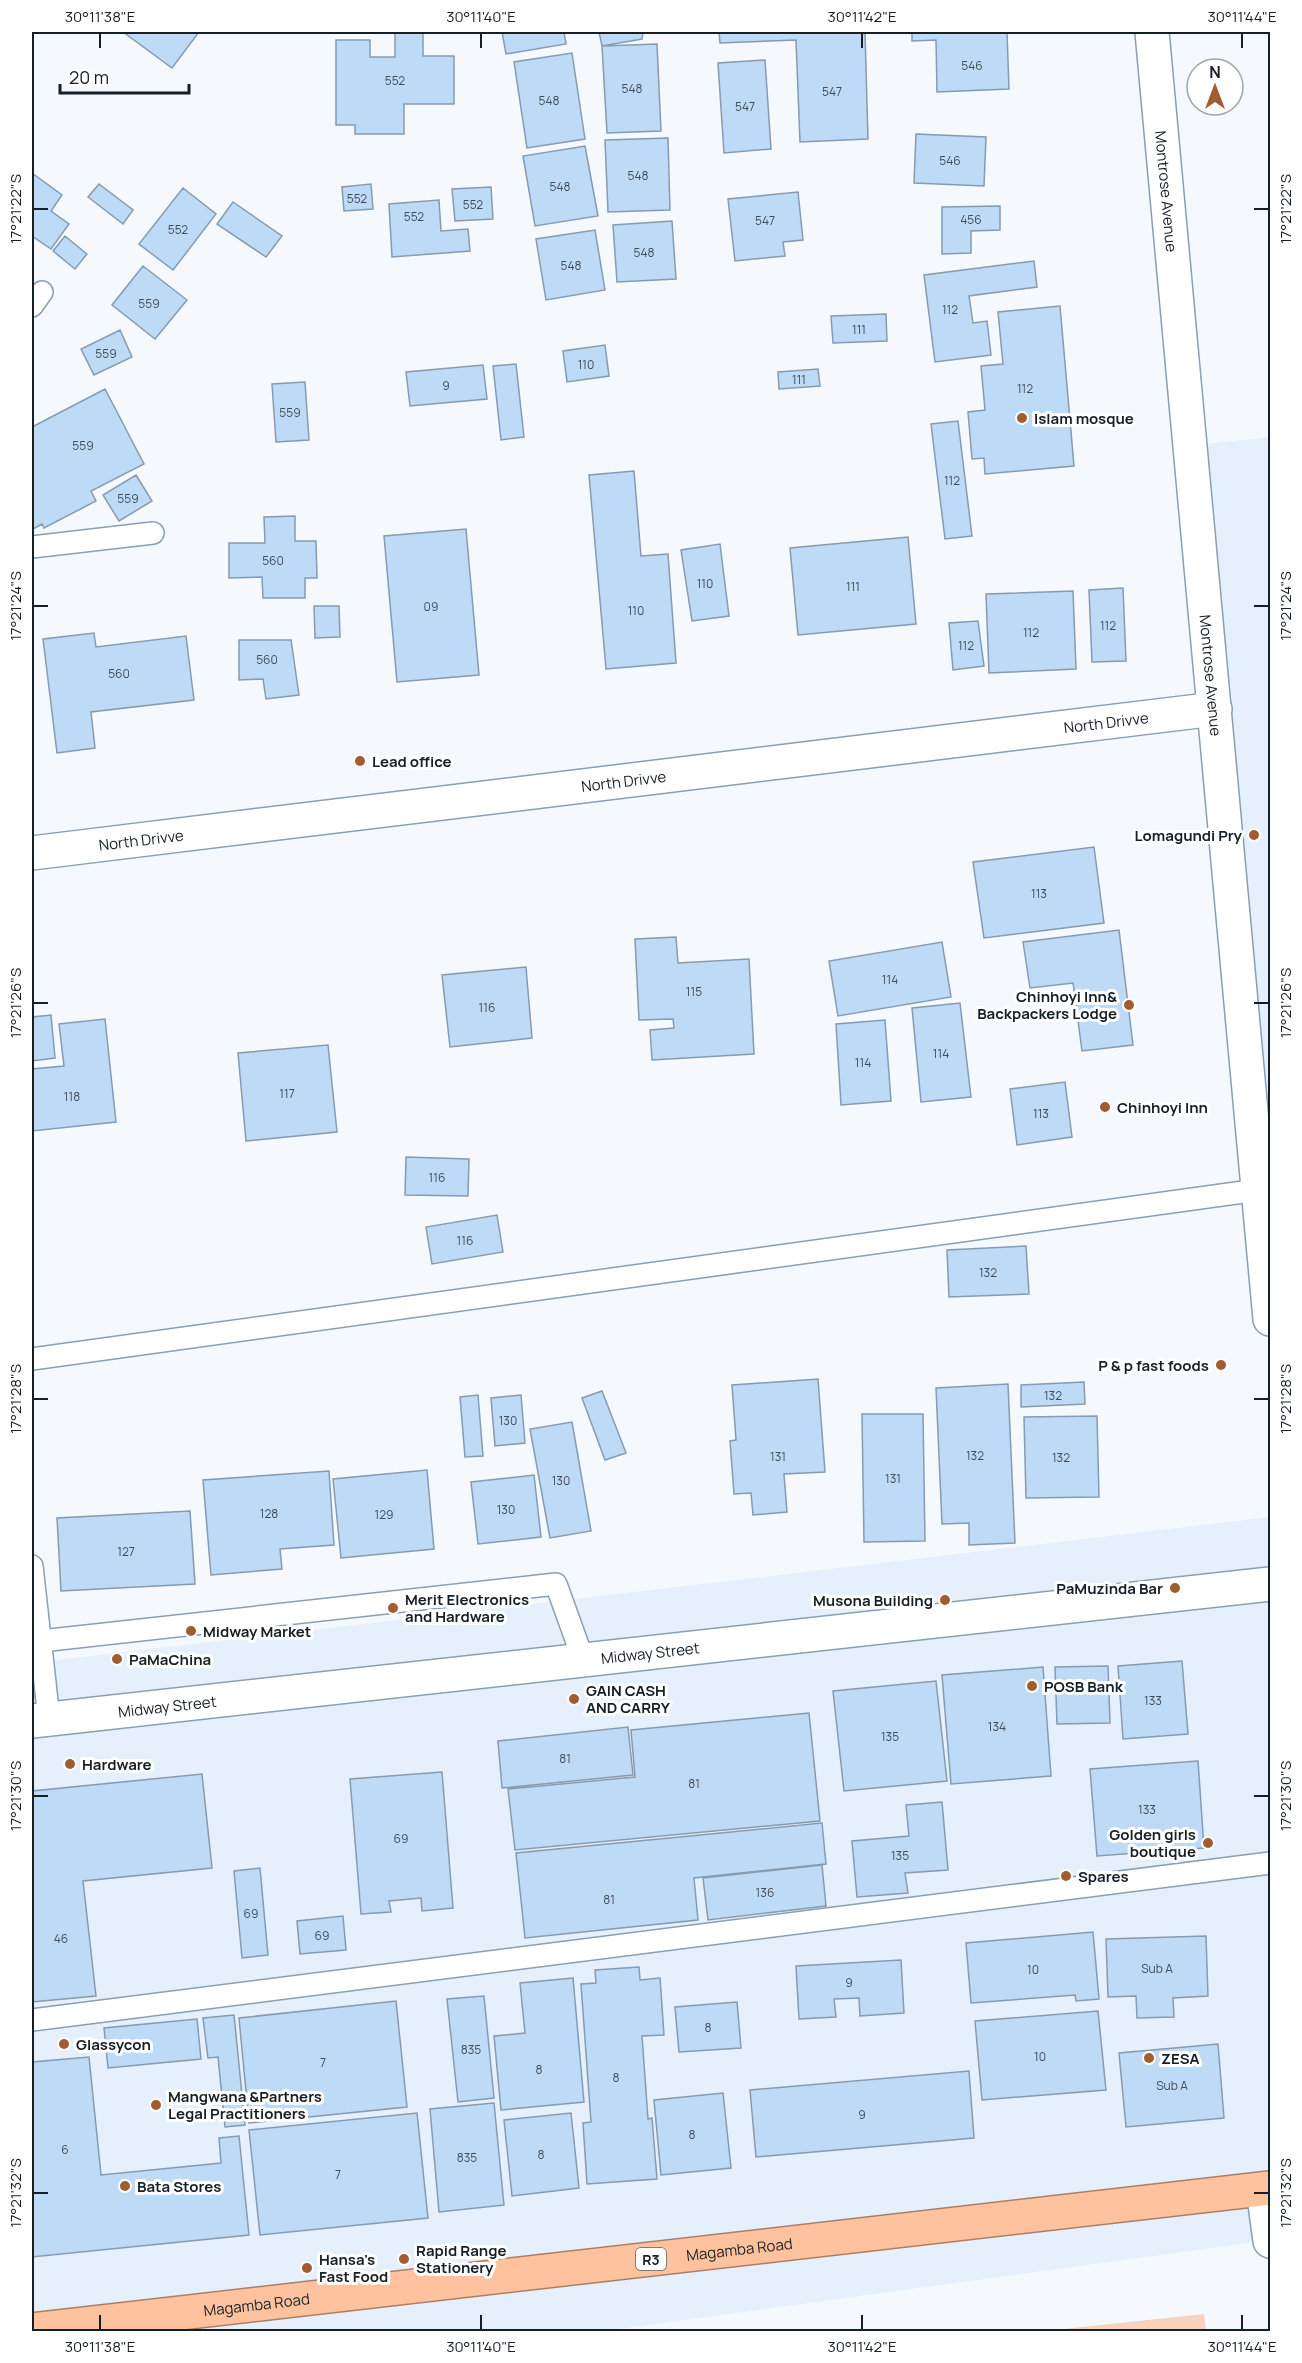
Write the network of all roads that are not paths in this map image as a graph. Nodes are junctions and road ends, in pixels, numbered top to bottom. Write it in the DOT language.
graph roads {
  1 [pos="1152,32"];
  2 [pos="153,533"];
  3 [pos="32,547"];
  4 [pos="1215,709"];
  5 [pos="32,853"];
  6 [pos="1258,1190"];
  7 [pos="1270,1319"];
  8 [pos="32,1359"];
  9 [pos="32,1566"];
  10 [pos="1270,1584"];
  11 [pos="36,1641"];
  12 [pos="583,1659"];
  13 [pos="40,1720"];
  14 [pos="1270,1863"];
  15 [pos="32,2020"];
  16 [pos="1267,2188"];
  17 [pos="1270,2241"];
  18 [pos="32,2330"];
  1 -- 4 [label="street, Montrose Avenue"];
  2 -- 3 [label="lane"];
  4 -- 5 [label="street, North Drivve"];
  4 -- 6 [label="street, Montrose Avenue"];
  6 -- 7 [label="street, Montrose Avenue"];
  6 -- 8 [label="lane"];
  9 -- 11 [label="lane"];
  10 -- 12 [label="street, Midway Street"];
  11 -- 12 [label="lane"];
  11 -- 13 [label="lane"];
  12 -- 13 [label="street, Midway Street"];
  14 -- 15 [label="lane"];
  16 -- 17 [label="street"];
  16 -- 18 [label="highway, Magamba Road / R3"];
}
